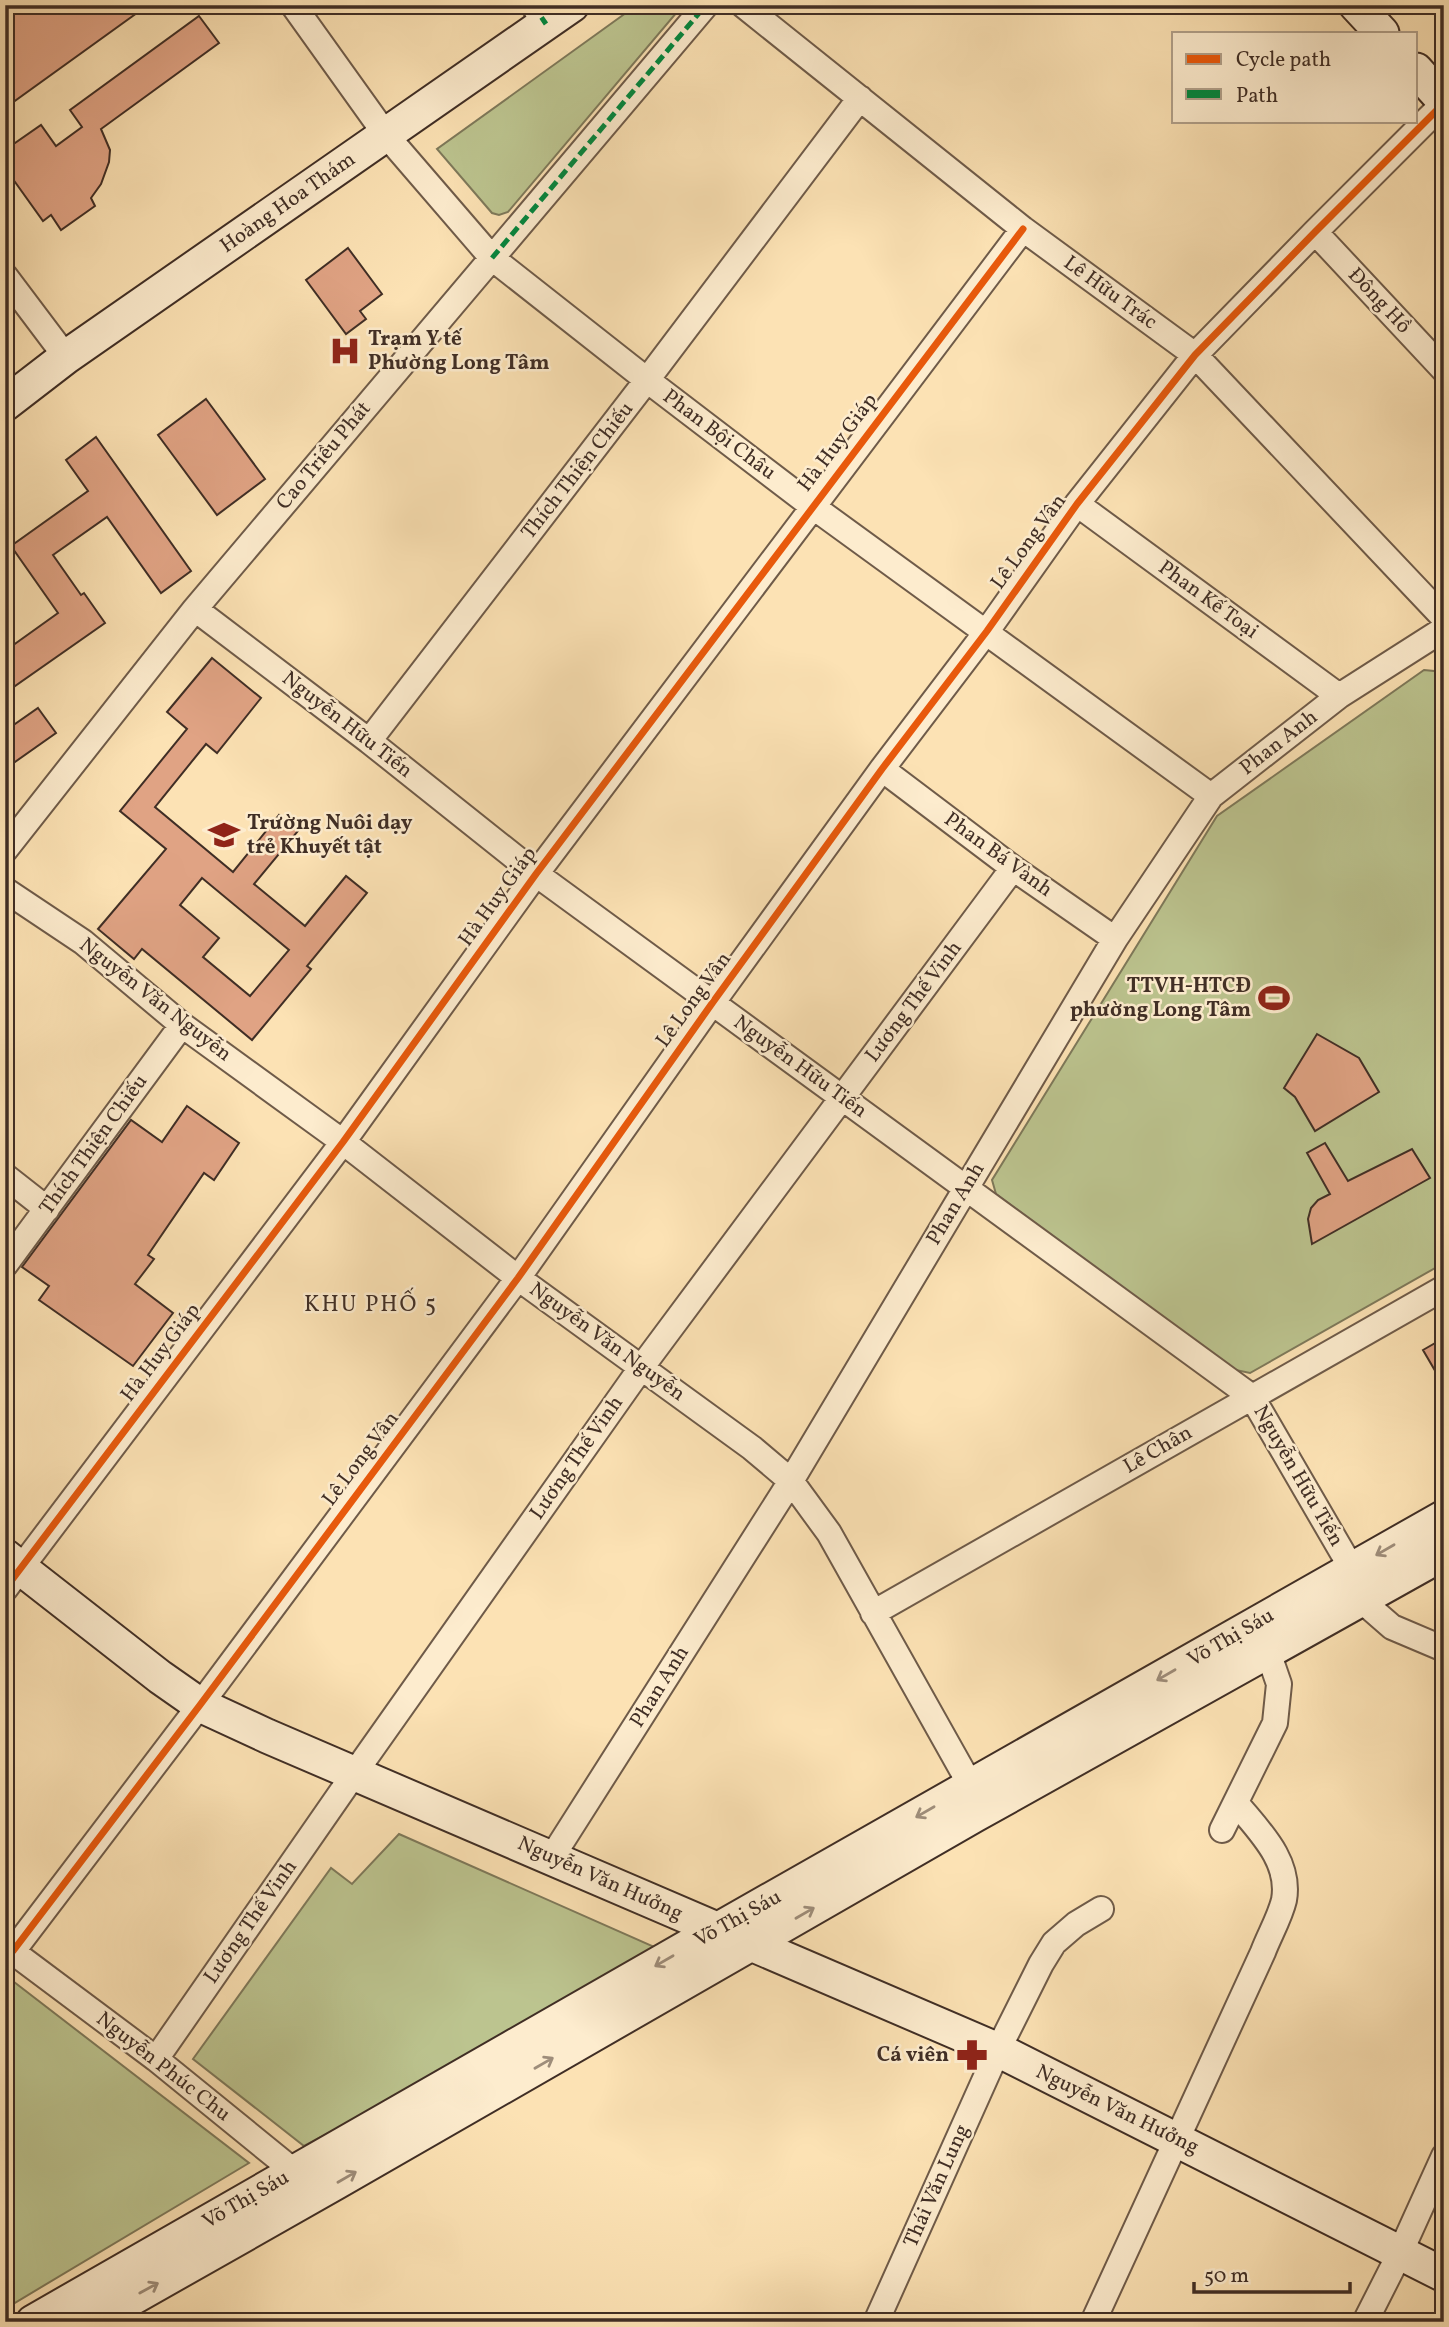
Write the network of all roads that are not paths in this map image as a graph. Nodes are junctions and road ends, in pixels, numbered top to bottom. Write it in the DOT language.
graph roads {
  1 [pos="293,5"];
  2 [pos="706,5"];
  3 [pos="743,5"];
  4 [pos="1356,5"];
  5 [pos="551,11"];
  6 [pos="1381,32"];
  7 [pos="1418,72"];
  8 [pos="860,98"];
  9 [pos="1444,102"];
  10 [pos="386,135"];
  11 [pos="1023,229"];
  12 [pos="1315,232"];
  13 [pos="492,258"];
  14 [pos="5,275"];
  15 [pos="1195,355"];
  16 [pos="66,357"];
  17 [pos="1444,370"];
  18 [pos="648,380"];
  19 [pos="5,404"];
  20 [pos="1077,505"];
  21 [pos="812,506"];
  22 [pos="195,609"];
  23 [pos="1444,618"];
  24 [pos="1444,629"];
  25 [pos="987,631"];
  26 [pos="1339,696"];
  27 [pos="369,741"];
  28 [pos="882,769"];
  29 [pos="1211,796"];
  30 [pos="5,850"];
  31 [pos="1013,868"];
  32 [pos="536,874"];
  33 [pos="5,890"];
  34 [pos="1115,939"];
  35 [pos="713,1002"];
  36 [pos="182,1025"];
  37 [pos="842,1098"];
  38 [pos="343,1142"];
  39 [pos="5,1176"];
  40 [pos="965,1188"];
  41 [pos="47,1209"];
  42 [pos="5,1265"];
  43 [pos="518,1278"];
  44 [pos="1444,1288"];
  45 [pos="641,1368"];
  46 [pos="1252,1397"];
  47 [pos="791,1481"];
  48 [pos="1444,1517"];
  49 [pos="1444,1553"];
  50 [pos="10,1571"];
  51 [pos="1356,1585"];
  52 [pos="873,1613"];
  53 [pos="1444,1649"];
  54 [pos="1268,1652"];
  55 [pos="200,1705"];
  56 [pos="354,1773"];
  57 [pos="971,1786"];
  58 [pos="1237,1804"];
  59 [pos="1222,1830"];
  60 [pos="552,1857"];
  61 [pos="1101,1909"];
  62 [pos="717,1930"];
  63 [pos="750,1944"];
  64 [pos="9,1948"];
  65 [pos="998,2050"];
  66 [pos="156,2059"];
  67 [pos="1177,2140"];
  68 [pos="1444,2156"];
  69 [pos="302,2185"];
  70 [pos="1400,2253"];
  71 [pos="1444,2275"];
  72 [pos="33,2322"];
  73 [pos="90,2322"];
  74 [pos="876,2322"];
  75 [pos="1093,2322"];
  76 [pos="1365,2322"];
  1 -- 10 [label="street, Phan Bội Châu"];
  2 -- 13 [label="street, Cao Triều Phát"];
  3 -- 8 [label="street, Lê Hữu Trác"];
  4 -- 6 [label="main road"];
  5 -- 10 [label="main road, Hoàng Hoa Thám"];
  7 -- 9 [label="main road"];
  8 -- 11 [label="street, Lê Hữu Trác"];
  8 -- 18 [label="street, Thích Thiện Chiếu"];
  9 -- 12 [label="street, Lê Long Vân"];
  10 -- 13 [label="street, Phan Bội Châu"];
  10 -- 16 [label="main road, Hoàng Hoa Thám"];
  11 -- 15 [label="street, Lê Hữu Trác"];
  11 -- 21 [label="street, Hà Huy Giáp"];
  12 -- 15 [label="street, Lê Long Vân"];
  12 -- 17 [label="street, Đông Hồ"];
  13 -- 18 [label="street, Phan Bội Châu"];
  13 -- 22 [label="street, Cao Triều Phát"];
  14 -- 16 [label="street"];
  15 -- 20 [label="street, Lê Long Vân"];
  15 -- 23 [label="street, Lê Hữu Trác"];
  16 -- 19 [label="main road, Hoàng Hoa Thám"];
  18 -- 21 [label="street, Phan Bội Châu"];
  18 -- 27 [label="street, Thích Thiện Chiếu"];
  20 -- 25 [label="street, Lê Long Vân"];
  20 -- 26 [label="street, Phan Kế Toại"];
  21 -- 25 [label="street, Phan Bội Châu"];
  21 -- 32 [label="street, Hà Huy Giáp"];
  22 -- 27 [label="street, Nguyễn Hữu Tiến"];
  22 -- 30 [label="street, Cao Triều Phát"];
  24 -- 26 [label="street, Phan Anh"];
  25 -- 28 [label="street, Lê Long Vân"];
  25 -- 29 [label="street, Phan Bội Châu"];
  26 -- 29 [label="street, Phan Anh"];
  27 -- 32 [label="street, Nguyễn Hữu Tiến"];
  28 -- 31 [label="street, Phan Bá Vành"];
  28 -- 35 [label="street, Lê Long Vân"];
  29 -- 34 [label="street, Phan Anh"];
  31 -- 34 [label="street, Phan Bá Vành"];
  31 -- 37 [label="street, Lương Thế Vinh"];
  32 -- 35 [label="street, Nguyễn Hữu Tiến"];
  32 -- 38 [label="street, Hà Huy Giáp"];
  33 -- 36 [label="street, Nguyễn Văn Nguyễn"];
  34 -- 40 [label="street, Phan Anh"];
  35 -- 37 [label="street, Nguyễn Hữu Tiến"];
  35 -- 43 [label="street, Lê Long Vân"];
  36 -- 38 [label="street, Nguyễn Văn Nguyễn"];
  36 -- 41 [label="street, Thích Thiện Chiếu"];
  37 -- 40 [label="street, Nguyễn Hữu Tiến"];
  37 -- 45 [label="street, Lương Thế Vinh"];
  38 -- 43 [label="street, Nguyễn Văn Nguyễn"];
  38 -- 50 [label="street, Hà Huy Giáp"];
  39 -- 41 [label="street"];
  40 -- 46 [label="street, Nguyễn Hữu Tiến"];
  40 -- 47 [label="street, Phan Anh"];
  41 -- 42 [label="street, Thích Thiện Chiếu"];
  43 -- 45 [label="street, Nguyễn Văn Nguyễn"];
  43 -- 55 [label="street, Lê Long Vân"];
  44 -- 46 [label="street, Lê Chân"];
  45 -- 47 [label="street, Nguyễn Văn Nguyễn"];
  45 -- 56 [label="street, Lương Thế Vinh"];
  46 -- 51 [label="street, Nguyễn Hữu Tiến"];
  46 -- 52 [label="street, Lê Chân"];
  47 -- 52 [label="street, Nguyễn Văn Nguyễn"];
  47 -- 60 [label="street, Phan Anh"];
  48 -- 51 [label="main road, Võ Thị Sáu, one-way"];
  49 -- 51 [label="main road, Võ Thị Sáu"];
  50 -- 55 [label="main road, Nguyễn Văn Hưởng"];
  51 -- 53 [label="street, Nguyễn Hữu Tiến"];
  51 -- 54 [label="main road, Võ Thị Sáu"];
  51 -- 57 [label="main road, Võ Thị Sáu, one-way"];
  52 -- 57 [label="street, Nguyễn Văn Nguyễn"];
  54 -- 58 [label="street"];
  63 -- 54 [label="main road, Võ Thị Sáu, one-way"];
  55 -- 56 [label="main road, Nguyễn Văn Hưởng"];
  55 -- 64 [label="street, Lê Long Vân"];
  56 -- 60 [label="main road, Nguyễn Văn Hưởng"];
  56 -- 66 [label="street, Lương Thế Vinh"];
  57 -- 62 [label="main road, Võ Thị Sáu, one-way"];
  58 -- 59 [label="street"];
  58 -- 67 [label="street"];
  60 -- 62 [label="main road, Nguyễn Văn Hưởng"];
  61 -- 65 [label="street, Thái Văn Lung"];
  62 -- 63 [label="main road, Nguyễn Văn Hưởng"];
  62 -- 69 [label="main road, Võ Thị Sáu, one-way"];
  63 -- 65 [label="main road, Nguyễn Văn Hưởng"];
  69 -- 63 [label="main road, Võ Thị Sáu, one-way"];
  64 -- 66 [label="street, Nguyễn Phúc Chu"];
  65 -- 67 [label="main road, Nguyễn Văn Hưởng"];
  65 -- 74 [label="street, Thái Văn Lung"];
  66 -- 69 [label="street, Nguyễn Phúc Chu"];
  67 -- 70 [label="main road, Nguyễn Văn Hưởng"];
  67 -- 75 [label="street"];
  68 -- 70 [label="street"];
  69 -- 72 [label="main road, Võ Thị Sáu"];
  73 -- 69 [label="main road, Võ Thị Sáu, one-way"];
  70 -- 71 [label="main road, Nguyễn Văn Hưởng"];
  70 -- 76 [label="street"];
}
